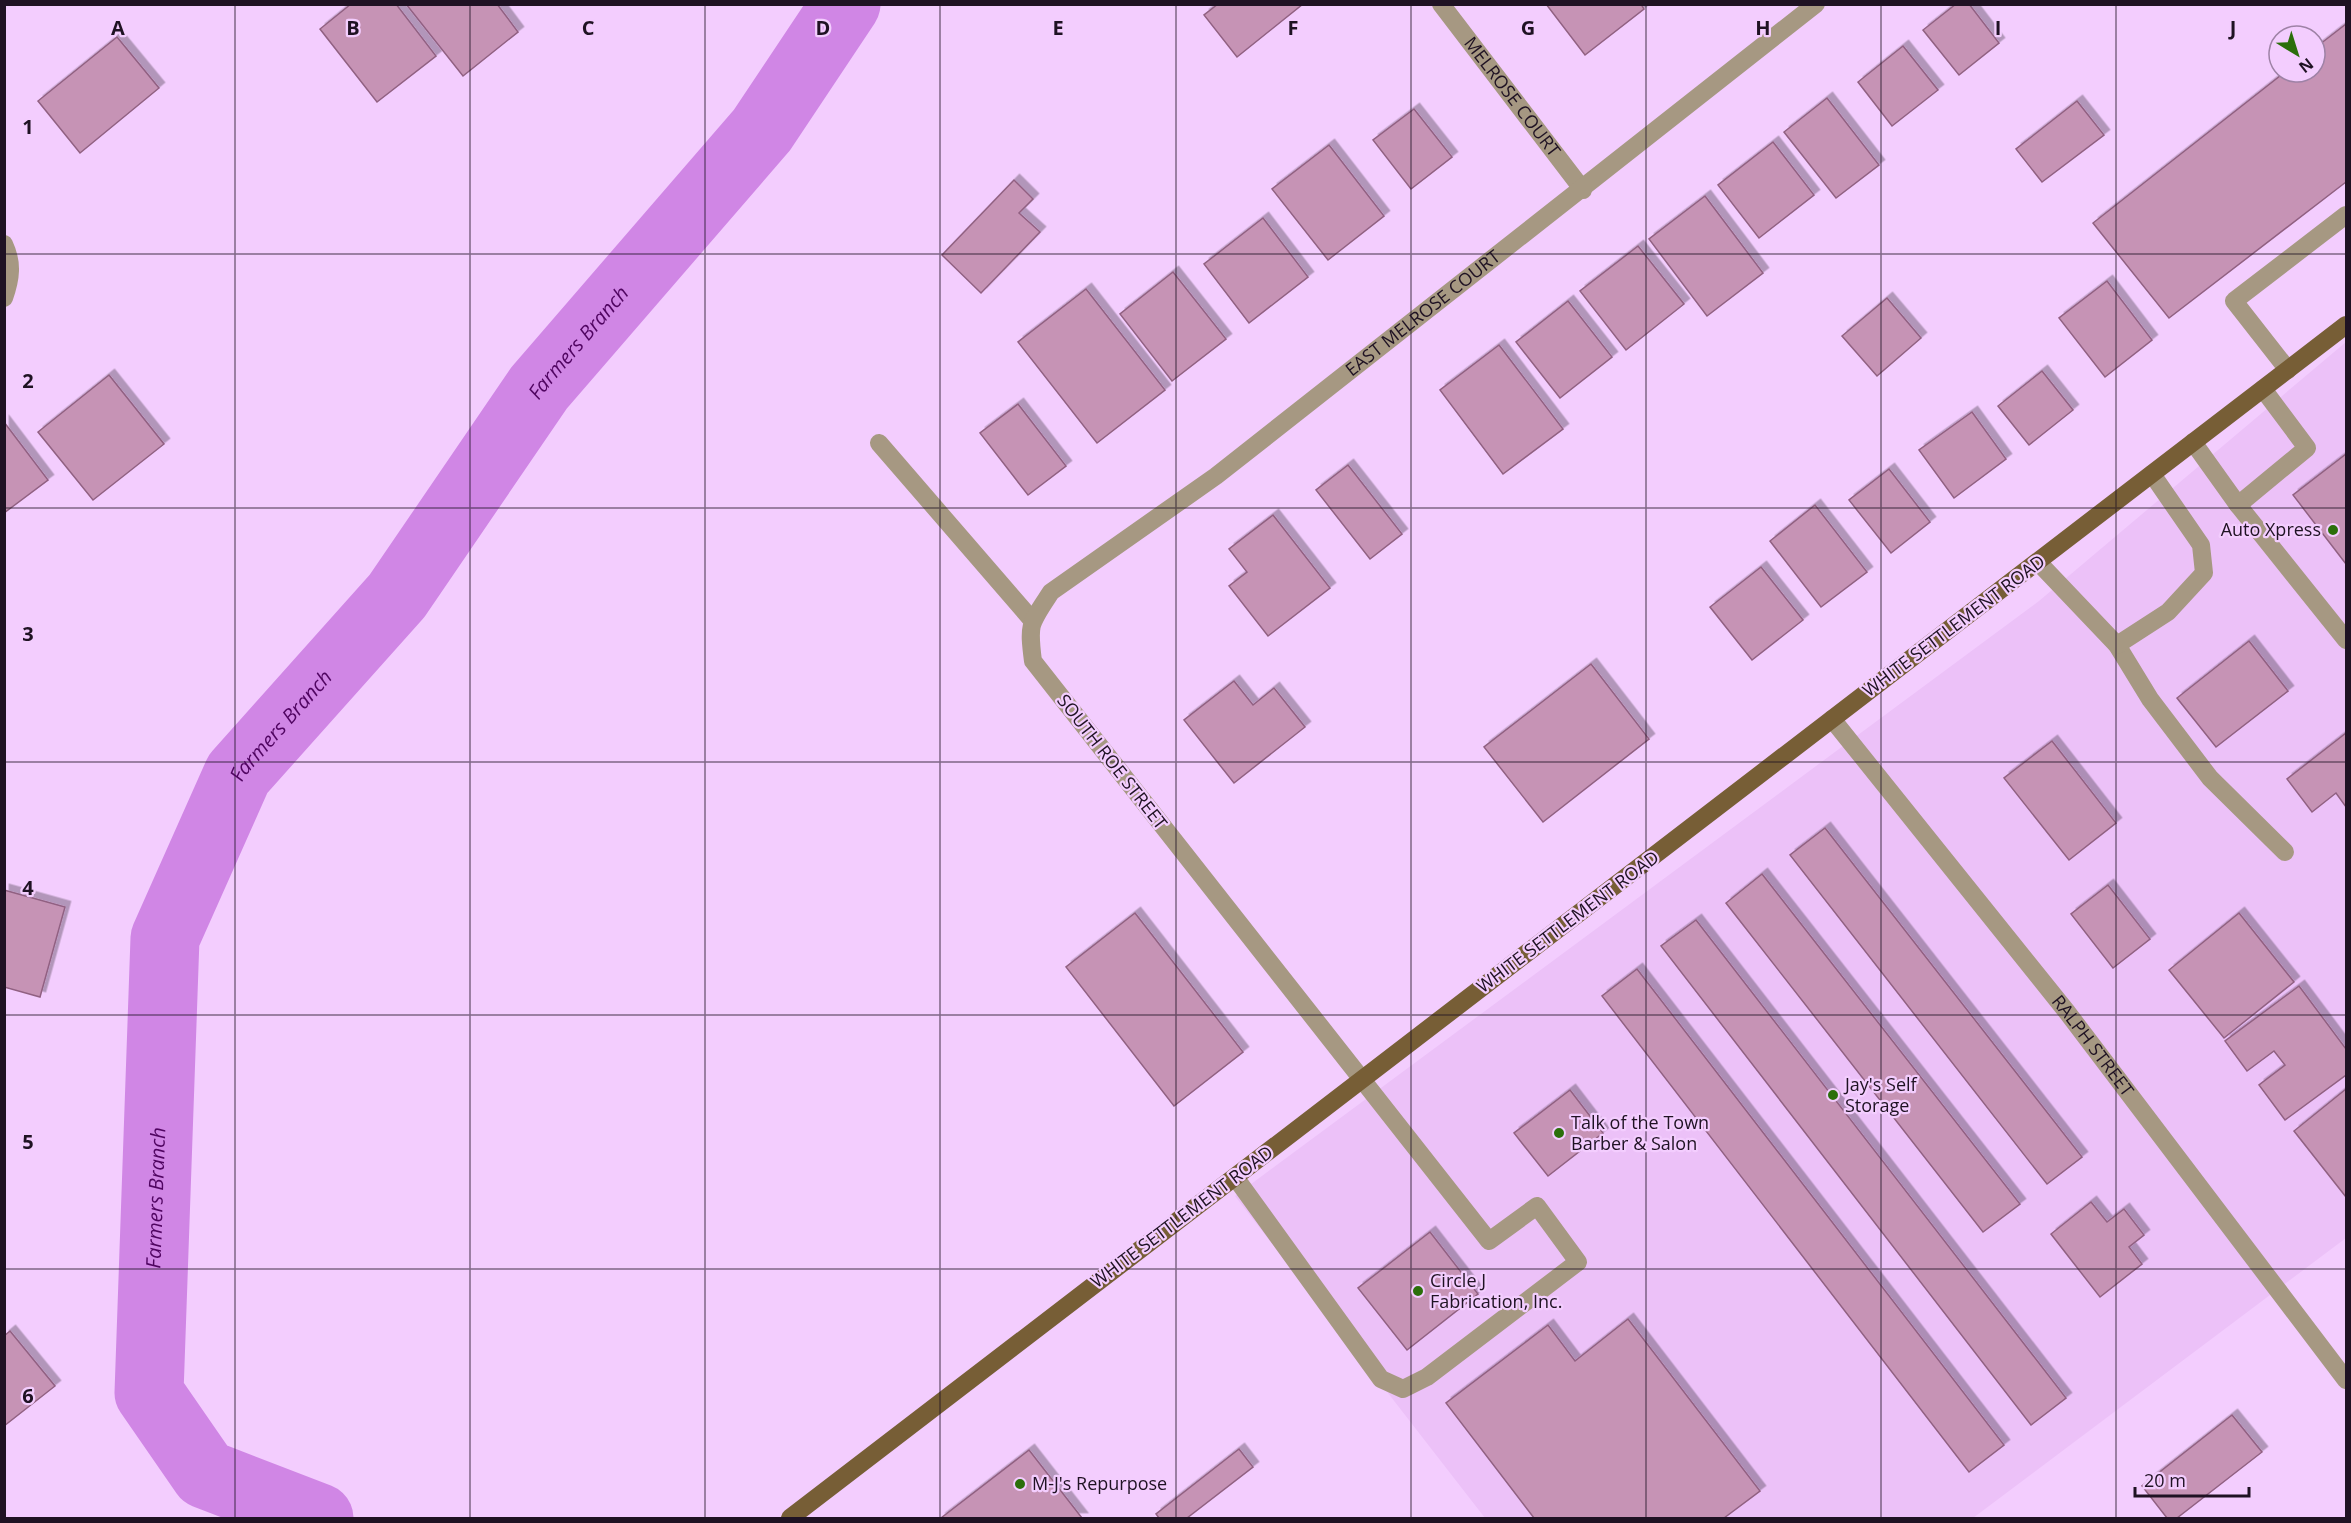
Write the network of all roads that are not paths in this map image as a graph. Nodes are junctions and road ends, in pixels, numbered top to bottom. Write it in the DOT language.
graph roads {
  1 [pos="1440,4"];
  2 [pos="1816,4"];
  3 [pos="1583,190"];
  4 [pos="2346,215"];
  5 [pos="4,244"];
  6 [pos="4,298"];
  7 [pos="2346,325"];
  8 [pos="2288,370"];
  9 [pos="2263,389"];
  10 [pos="2193,442"];
  11 [pos="879,443"];
  12 [pos="2152,474"];
  13 [pos="2238,505"];
  14 [pos="2038,562"];
  15 [pos="1032,620"];
  16 [pos="2346,640"];
  17 [pos="2117,645"];
  18 [pos="1832,719"];
  19 [pos="2285,852"];
  20 [pos="1362,1079"];
  21 [pos="1235,1177"];
  22 [pos="2346,1380"];
  23 [pos="792,1518"];
  1 -- 3 [label="street, MELROSE COURT"];
  2 -- 3 [label="street, EAST MELROSE COURT"];
  3 -- 15 [label="street, EAST MELROSE COURT"];
  4 -- 8 [label="street"];
  5 -- 6 [label="street"];
  7 -- 8 [label="main road, WHITE SETTLEMENT ROAD"];
  8 -- 9 [label="main road, WHITE SETTLEMENT ROAD"];
  9 -- 10 [label="main road, WHITE SETTLEMENT ROAD"];
  9 -- 13 [label="street"];
  10 -- 12 [label="main road, WHITE SETTLEMENT ROAD"];
  10 -- 13 [label="street"];
  11 -- 15 [label="street"];
  12 -- 14 [label="main road, WHITE SETTLEMENT ROAD"];
  12 -- 17 [label="street"];
  13 -- 16 [label="street"];
  14 -- 17 [label="street"];
  14 -- 18 [label="main road, WHITE SETTLEMENT ROAD"];
  15 -- 20 [label="street, SOUTH ROE STREET"];
  17 -- 19 [label="street"];
  18 -- 20 [label="main road, WHITE SETTLEMENT ROAD"];
  18 -- 22 [label="street, RALPH STREET"];
  20 -- 21 [label="main road, WHITE SETTLEMENT ROAD"];
  20 -- 21 [label="street, SOUTH ROE STREET"];
  21 -- 23 [label="main road, WHITE SETTLEMENT ROAD"];
}
